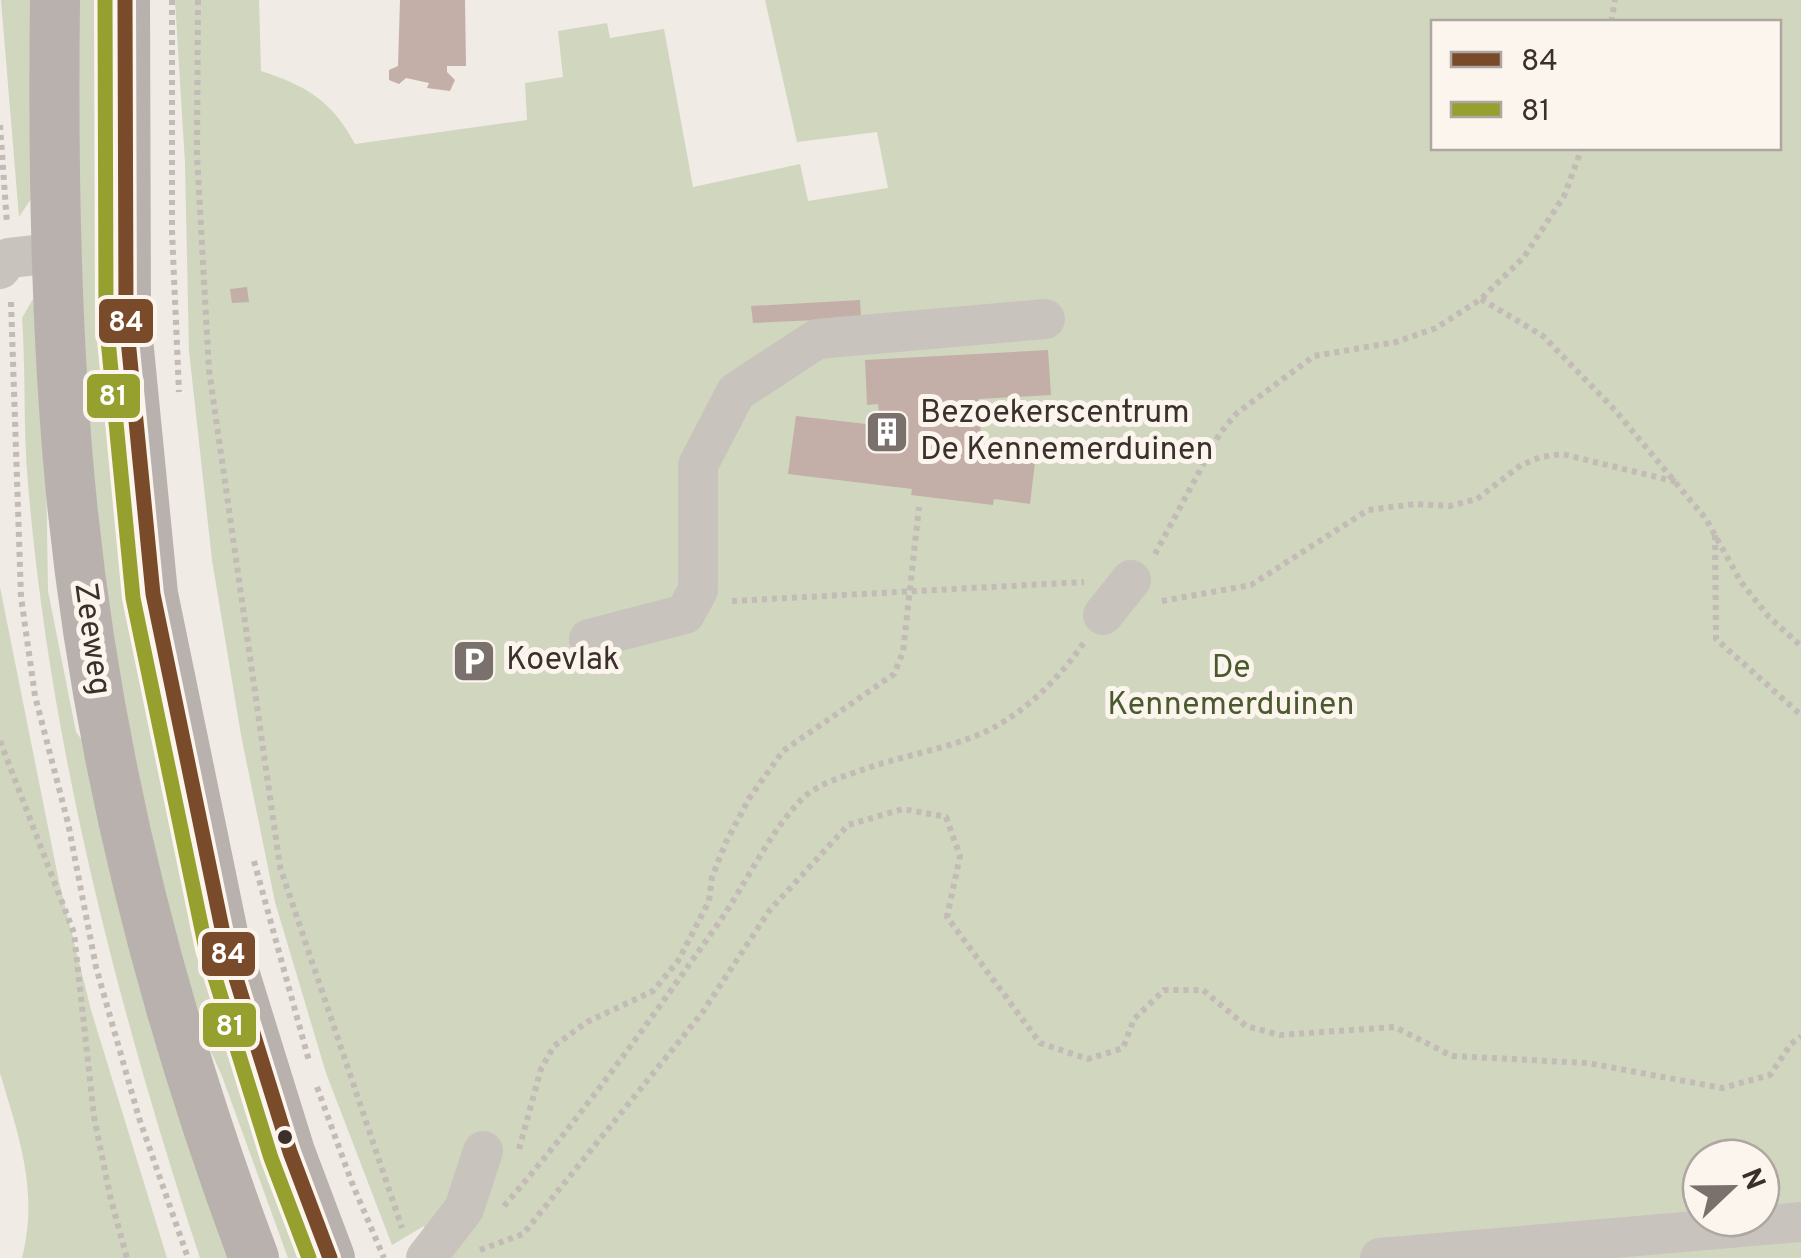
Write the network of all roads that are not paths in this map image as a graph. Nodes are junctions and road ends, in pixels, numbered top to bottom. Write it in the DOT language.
graph roads {
  1 [pos="55,0"];
  2 [pos="125,0"];
  3 [pos="21,260"];
  4 [pos="1044,319"];
  5 [pos="1132,580"];
  6 [pos="1103,615"];
  7 [pos="589,639"];
  8 [pos="501,1151"];
  9 [pos="1801,1222"];
  10 [pos="417,1250"];
  11 [pos="254,1258"];
  12 [pos="330,1258"];
  13 [pos="1380,1258"];
  1 -- 3 [label="main road, Zeeweg"];
  2 -- 12 [label="main road, Zeeweg"];
  3 -- 11 [label="main road, Zeeweg"];
  4 -- 7 [label="lane"];
  5 -- 6 [label="lane"];
  8 -- 10 [label="lane"];
  9 -- 13 [label="lane"];
}
